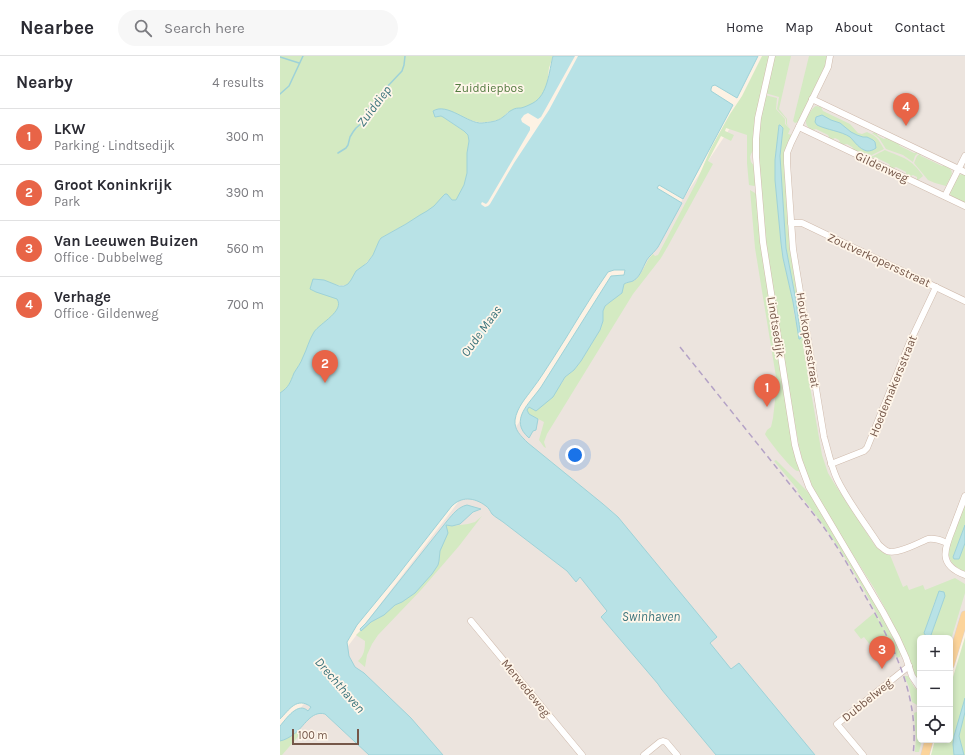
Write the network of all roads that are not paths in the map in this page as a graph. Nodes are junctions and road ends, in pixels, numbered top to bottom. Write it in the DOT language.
graph roads {
  1 [pos="772,56"];
  2 [pos="830,56"];
  3 [pos="812,99"];
  4 [pos="799,127"];
  5 [pos="965,156"];
  6 [pos="958,169"];
  7 [pos="965,172"];
  8 [pos="945,196"];
  9 [pos="965,206"];
  10 [pos="791,223"];
  11 [pos="936,287"];
  12 [pos="965,301"];
  13 [pos="831,464"];
  14 [pos="965,496"];
  15 [pos="947,542"];
  16 [pos="965,575"];
  17 [pos="965,615"];
  18 [pos="471,621"];
  19 [pos="953,655"];
  20 [pos="909,666"];
  21 [pos="917,684"];
  22 [pos="928,743"];
  23 [pos="582,755"];
  24 [pos="644,755"];
  25 [pos="677,755"];
  26 [pos="863,755"];
  27 [pos="925,755"];
  1 -- 20 [label="street, Lindtsedijk"];
  2 -- 3 [label="street, Houtkopersstraat"];
  3 -- 4 [label="street, Houtkopersstraat"];
  3 -- 6 [label="street"];
  4 -- 8 [label="street, Gildenweg"];
  4 -- 10 [label="street, Houtkopersstraat"];
  5 -- 6 [label="street"];
  6 -- 7 [label="street"];
  6 -- 8 [label="street"];
  8 -- 9 [label="street, Gildenweg"];
  10 -- 11 [label="street, Zoutverkopersstraat"];
  10 -- 13 [label="street, Houtkopersstraat"];
  11 -- 12 [label="street, Zoutverkopersstraat"];
  11 -- 13 [label="street, Hoedemakersstraat"];
  13 -- 15 [label="street, Houtkopersstraat"];
  14 -- 15 [label="street"];
  15 -- 16 [label="street"];
  17 -- 19 [label="main road"];
  18 -- 23 [label="street, Merwedeweg"];
  20 -- 21 [label="street, Lindtsedijk"];
  20 -- 26 [label="street, Dubbelweg"];
  22 -- 27 [label="main road"];
  24 -- 25 [label="street"];
}
